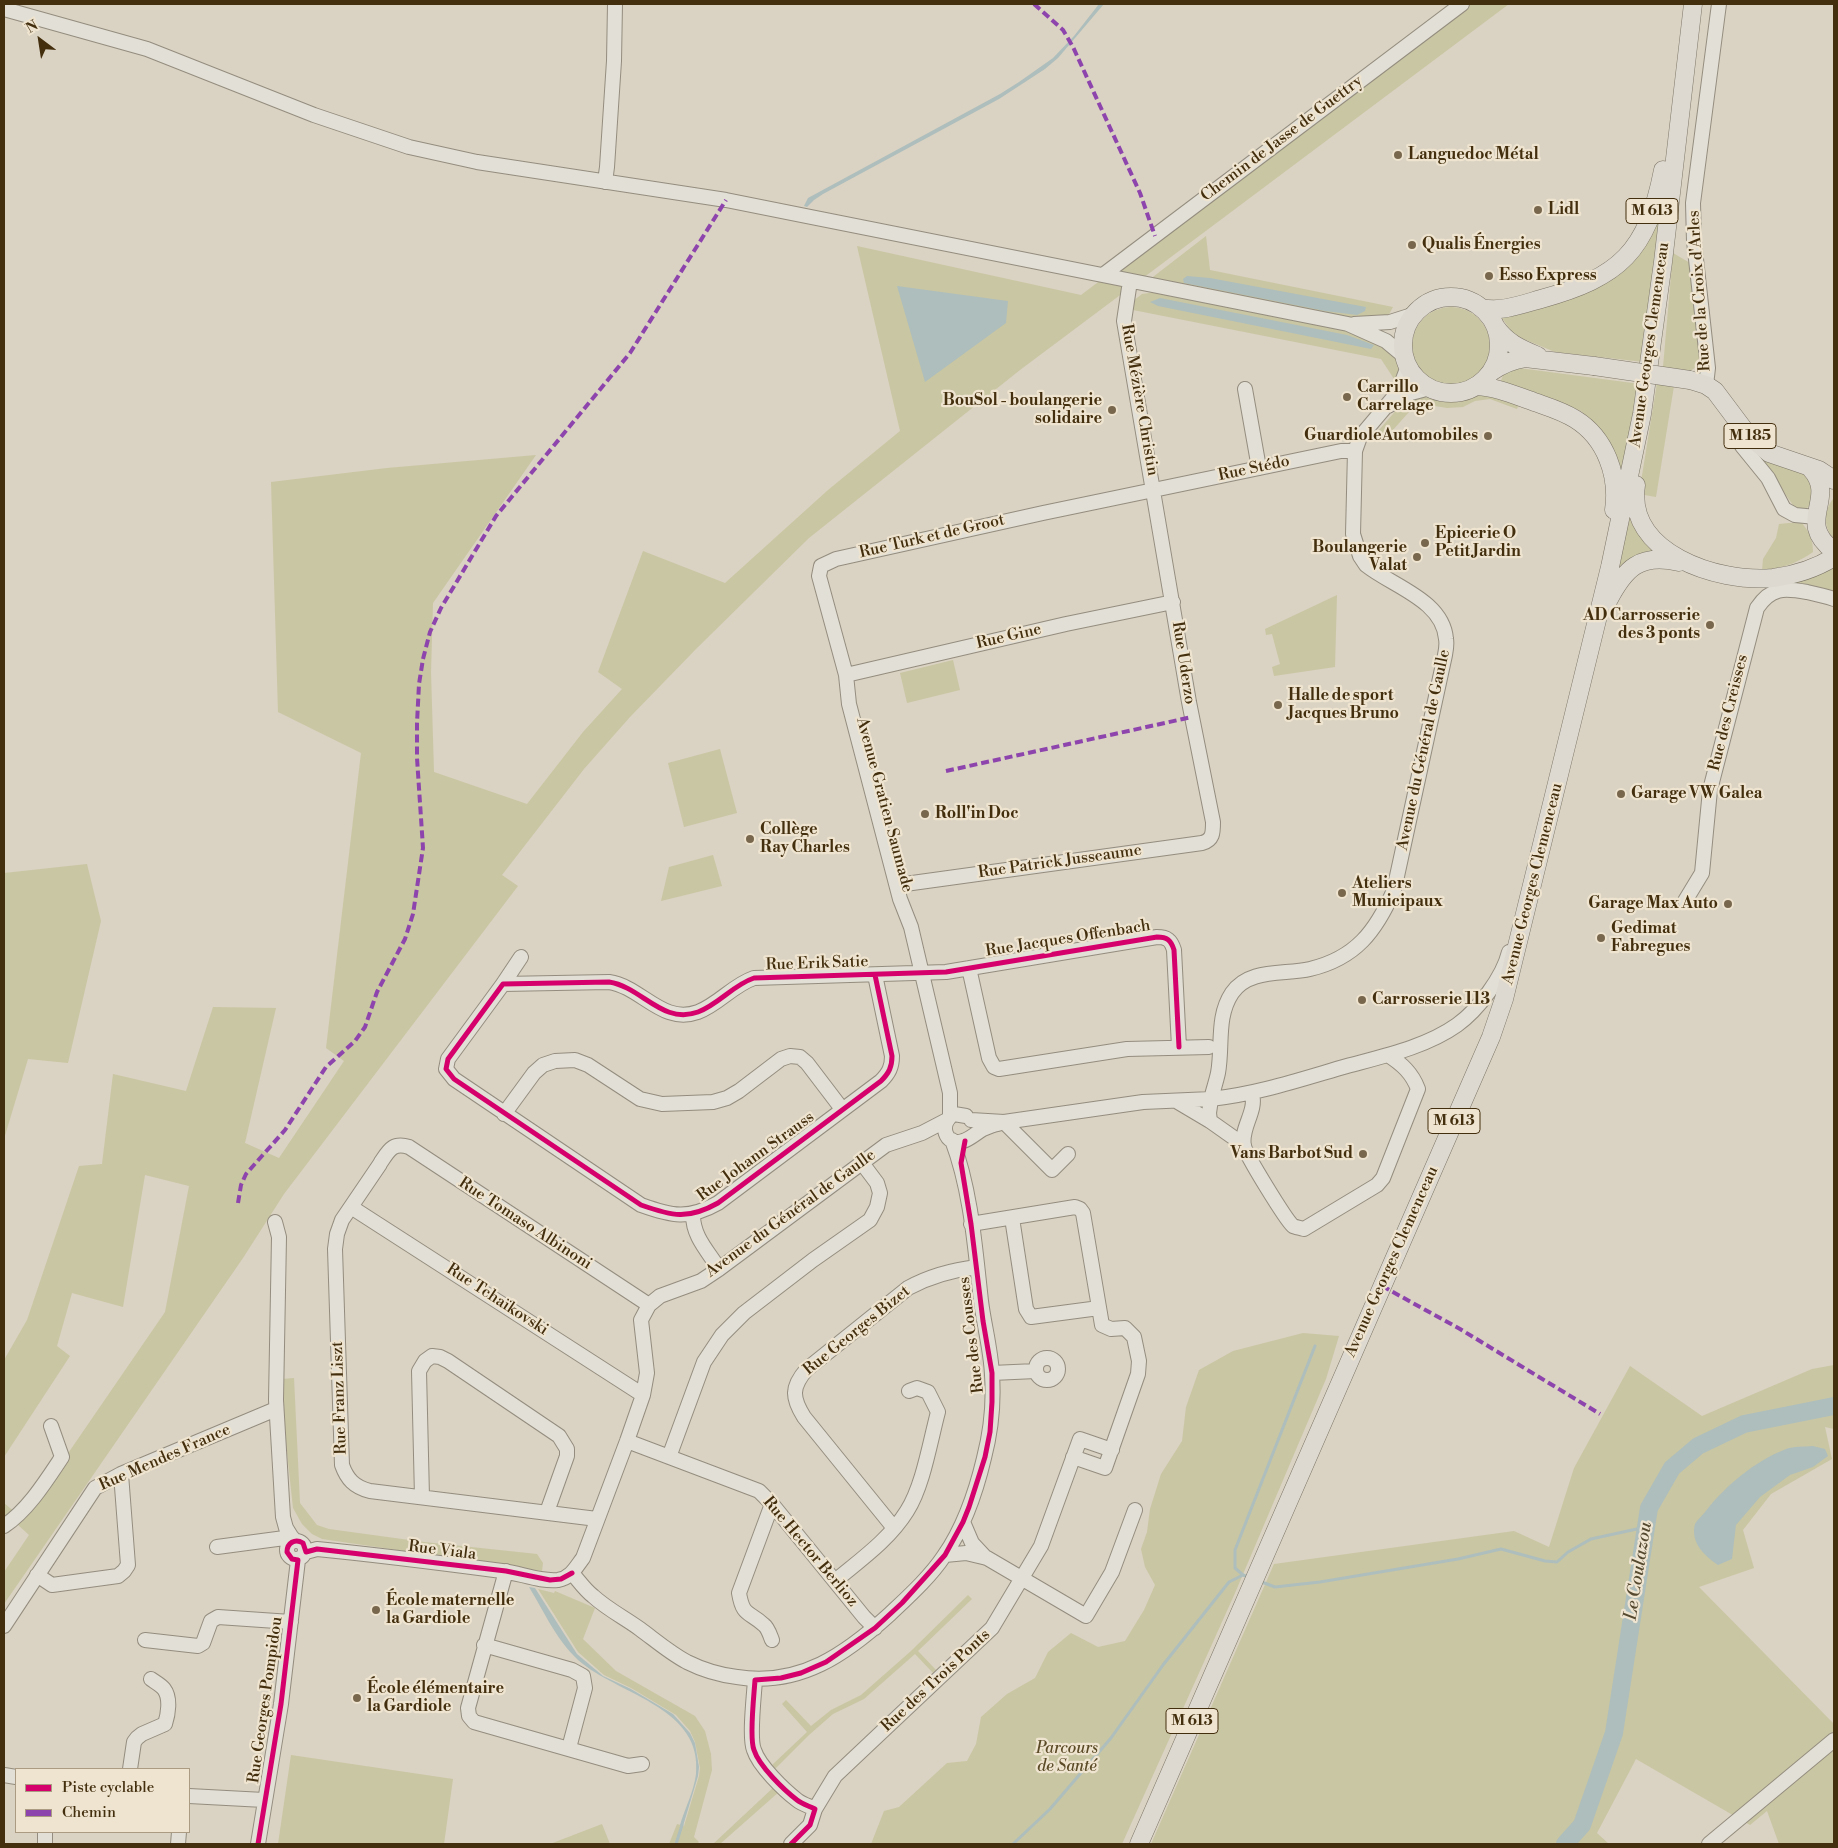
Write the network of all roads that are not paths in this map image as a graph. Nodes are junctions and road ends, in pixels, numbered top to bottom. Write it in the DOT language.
graph roads {
  1 [pos="614,4"];
  2 [pos="1462,4"];
  3 [pos="1691,4"];
  4 [pos="1719,4"];
  5 [pos="4,9"];
  6 [pos="605,182"];
  7 [pos="1103,275"];
  8 [pos="1130,281"];
  9 [pos="1481,308"];
  10 [pos="1656,311"];
  11 [pos="1415,314"];
  12 [pos="1348,324"];
  13 [pos="1495,326"];
  14 [pos="1548,360"];
  15 [pos="1406,361"];
  16 [pos="1491,372"];
  17 [pos="1698,383"];
  18 [pos="1477,386"];
  19 [pos="1430,388"];
  20 [pos="1245,389"];
  21 [pos="1385,407"];
  22 [pos="1742,446"];
  23 [pos="1355,451"];
  24 [pos="1808,467"];
  25 [pos="1259,468"];
  26 [pos="1834,480"];
  27 [pos="1834,488"];
  28 [pos="1154,490"];
  29 [pos="1819,509"];
  30 [pos="1821,538"];
  31 [pos="1834,551"];
  32 [pos="1834,557"];
  33 [pos="1699,567"];
  34 [pos="1796,573"];
  35 [pos="1834,599"];
  36 [pos="1173,602"];
  37 [pos="1589,657"];
  38 [pos="847,680"];
  39 [pos="1213,835"];
  40 [pos="905,884"];
  41 [pos="1685,900"];
  42 [pos="911,927"];
  43 [pos="1522,928"];
  44 [pos="521,957"];
  45 [pos="969,968"];
  46 [pos="922,973"];
  47 [pos="875,975"];
  48 [pos="503,984"];
  49 [pos="1209,1047"];
  50 [pos="1179,1048"];
  51 [pos="1388,1055"];
  52 [pos="950,1093"];
  53 [pos="1252,1094"];
  54 [pos="1211,1099"];
  55 [pos="1178,1102"];
  56 [pos="842,1109"];
  57 [pos="504,1114"];
  58 [pos="948,1118"];
  59 [pos="968,1118"];
  60 [pos="1210,1120"];
  61 [pos="1004,1122"];
  62 [pos="922,1133"];
  63 [pos="959,1139"];
  64 [pos="401,1145"];
  65 [pos="1244,1145"];
  66 [pos="1068,1154"];
  67 [pos="862,1163"];
  68 [pos="352,1207"];
  69 [pos="693,1215"];
  70 [pos="1012,1218"];
  71 [pos="275,1222"];
  72 [pos="971,1224"];
  73 [pos="977,1267"];
  74 [pos="719,1269"];
  75 [pos="649,1305"];
  76 [pos="1099,1308"];
  77 [pos="1036,1371"];
  78 [pos="992,1373"];
  79 [pos="909,1391"];
  80 [pos="643,1395"];
  81 [pos="276,1409"];
  82 [pos="51,1426"];
  83 [pos="627,1441"];
  84 [pos="1112,1450"];
  85 [pos="669,1456"];
  86 [pos="1073,1457"];
  87 [pos="121,1474"];
  88 [pos="422,1497"];
  89 [pos="772,1504"];
  90 [pos="1135,1510"];
  91 [pos="547,1512"];
  92 [pos="597,1519"];
  93 [pos="963,1522"];
  94 [pos="4,1526"];
  95 [pos="894,1528"];
  96 [pos="293,1539"];
  97 [pos="217,1547"];
  98 [pos="945,1555"];
  99 [pos="302,1556"];
  100 [pos="987,1558"];
  101 [pos="506,1571"];
  102 [pos="572,1573"];
  103 [pos="37,1575"];
  104 [pos="1022,1578"];
  105 [pos="835,1580"];
  106 [pos="291,1622"];
  107 [pos="4,1626"];
  108 [pos="875,1628"];
  109 [pos="145,1640"];
  110 [pos="772,1640"];
  111 [pos="484,1644"];
  112 [pos="151,1679"];
  113 [pos="755,1680"];
  114 [pos="1834,1740"];
  115 [pos="569,1748"];
  116 [pos="642,1764"];
  117 [pos="130,1768"];
  118 [pos="190,1796"];
  119 [pos="264,1800"];
  120 [pos="815,1809"];
  121 [pos="258,1844"];
  122 [pos="791,1844"];
  123 [pos="1139,1844"];
  124 [pos="1709,1844"];
  1 -- 6 [label="street"];
  2 -- 7 [label="street, Chemin de Jasse de Guettry"];
  3 -- 9 [label="main road, M 613"];
  3 -- 10 [label="main road, Avenue Georges Clemenceau / M 613"];
  4 -- 17 [label="street, Rue de la Croix d'Arles"];
  5 -- 6 [label="street"];
  6 -- 7 [label="street"];
  7 -- 8 [label="street"];
  8 -- 12 [label="street"];
  8 -- 28 [label="street, Rue Mézière Christin"];
  9 -- 11 [label="main road"];
  9 -- 13 [label="main road"];
  10 -- 33 [label="main road"];
  10 -- 37 [label="main road, Avenue Georges Clemenceau / M 613"];
  11 -- 12 [label="street"];
  11 -- 15 [label="main road"];
  12 -- 15 [label="street"];
  13 -- 14 [label="main road"];
  13 -- 16 [label="main road"];
  14 -- 16 [label="main road"];
  14 -- 17 [label="main road, bridge"];
  15 -- 19 [label="main road"];
  15 -- 21 [label="street, Avenue du Général de Gaulle"];
  16 -- 18 [label="main road"];
  17 -- 24 [label="main road, Rue de la Croix d'Arles / M 185"];
  18 -- 19 [label="main road"];
  18 -- 37 [label="main road, M 613"];
  19 -- 21 [label="street, Avenue du Général de Gaulle"];
  20 -- 25 [label="street"];
  21 -- 23 [label="street, Avenue du Général de Gaulle"];
  22 -- 29 [label="street"];
  23 -- 25 [label="street, Rue Stédo"];
  23 -- 54 [label="street, Avenue du Général de Gaulle"];
  24 -- 26 [label="main road, M 185"];
  24 -- 29 [label="main road"];
  25 -- 28 [label="street, Rue Stédo"];
  27 -- 29 [label="main road"];
  28 -- 36 [label="street, Rue Uderzo"];
  28 -- 38 [label="street, Rue Turk et de Groot"];
  29 -- 30 [label="main road"];
  30 -- 31 [label="main road"];
  30 -- 34 [label="main road, M 613"];
  32 -- 34 [label="main road, M 613"];
  33 -- 34 [label="main road, M 613"];
  33 -- 37 [label="main road, M 613"];
  35 -- 41 [label="street, Rue des Creisses"];
  36 -- 38 [label="street, Rue Gine"];
  36 -- 39 [label="street, Rue Uderzo"];
  37 -- 43 [label="main road, Avenue Georges Clemenceau / M 613"];
  38 -- 40 [label="street, Avenue Gratien Saumade"];
  38 -- 42 [label="street, Avenue Gratien Saumade"];
  39 -- 40 [label="street, Rue Patrick Jusseaume"];
  40 -- 42 [label="street, Avenue Gratien Saumade"];
  42 -- 46 [label="street, Avenue Gratien Saumade"];
  43 -- 51 [label="street"];
  43 -- 123 [label="main road, Avenue Georges Clemenceau / M 613"];
  44 -- 48 [label="street"];
  45 -- 46 [label="street, Rue Jacques Offenbach"];
  45 -- 50 [label="street"];
  45 -- 50 [label="street, Rue Jacques Offenbach"];
  46 -- 47 [label="street, Rue Erik Satie"];
  46 -- 52 [label="street"];
  47 -- 48 [label="street, Rue Erik Satie"];
  47 -- 56 [label="street, Rue Johann Strauss"];
  48 -- 57 [label="street, Rue Johann Strauss"];
  49 -- 50 [label="street"];
  51 -- 53 [label="street"];
  51 -- 65 [label="street"];
  52 -- 58 [label="street"];
  52 -- 59 [label="street"];
  53 -- 54 [label="street"];
  53 -- 65 [label="street"];
  54 -- 55 [label="street"];
  54 -- 60 [label="street, Avenue du Général de Gaulle"];
  55 -- 60 [label="street"];
  55 -- 61 [label="street"];
  56 -- 57 [label="street"];
  56 -- 69 [label="street, Rue Johann Strauss"];
  57 -- 69 [label="street, Rue Johann Strauss"];
  58 -- 59 [label="street"];
  58 -- 62 [label="street, Avenue du Général de Gaulle"];
  58 -- 63 [label="street"];
  59 -- 61 [label="street"];
  59 -- 63 [label="street"];
  60 -- 65 [label="street"];
  61 -- 63 [label="street"];
  61 -- 66 [label="street"];
  62 -- 63 [label="street, Avenue du Général de Gaulle"];
  62 -- 67 [label="street, Avenue du Général de Gaulle"];
  63 -- 72 [label="street, Rue des Cousses"];
  64 -- 68 [label="street, Rue Franz Liszt"];
  64 -- 75 [label="street, Rue Tomaso Albinoni"];
  67 -- 74 [label="street, Avenue du Général de Gaulle"];
  67 -- 85 [label="street"];
  68 -- 80 [label="street, Rue Tchaïkovski"];
  68 -- 88 [label="street, Rue Franz Liszt"];
  69 -- 74 [label="street"];
  70 -- 72 [label="street"];
  70 -- 76 [label="street"];
  70 -- 76 [label="street"];
  71 -- 81 [label="street"];
  72 -- 73 [label="street, Rue des Cousses"];
  73 -- 78 [label="street, Rue des Cousses"];
  73 -- 95 [label="street, Rue Georges Bizet"];
  74 -- 75 [label="street, Avenue du Général de Gaulle"];
  75 -- 80 [label="street"];
  76 -- 84 [label="street"];
  77 -- 78 [label="street"];
  78 -- 93 [label="street, Rue des Cousses"];
  79 -- 95 [label="street"];
  80 -- 83 [label="street"];
  81 -- 87 [label="street, Rue Mendes France"];
  81 -- 96 [label="street"];
  82 -- 94 [label="street"];
  83 -- 85 [label="street, Rue Hector Berlioz"];
  83 -- 92 [label="street"];
  84 -- 86 [label="street, Rue des Trois Ponts"];
  84 -- 86 [label="street"];
  85 -- 89 [label="street, Rue Hector Berlioz"];
  86 -- 104 [label="street, Rue des Trois Ponts"];
  87 -- 103 [label="street, Rue Mendes France"];
  87 -- 103 [label="street"];
  88 -- 91 [label="street, Rue Franz Liszt"];
  88 -- 91 [label="street"];
  89 -- 105 [label="street, Rue Hector Berlioz"];
  89 -- 110 [label="street"];
  90 -- 104 [label="street"];
  91 -- 92 [label="street, Rue Franz Liszt"];
  92 -- 102 [label="street"];
  93 -- 98 [label="street, Rue des Cousses"];
  93 -- 100 [label="street"];
  95 -- 105 [label="street"];
  96 -- 97 [label="street"];
  96 -- 99 [label="street"];
  98 -- 100 [label="street"];
  98 -- 108 [label="street, Rue des Cousses"];
  99 -- 101 [label="street, Rue Viala"];
  99 -- 106 [label="street, Rue Georges Pompidou"];
  100 -- 104 [label="street"];
  101 -- 102 [label="street, Rue Viala"];
  101 -- 111 [label="street"];
  102 -- 113 [label="street"];
  103 -- 107 [label="street, Rue Mendes France"];
  104 -- 120 [label="street, Rue des Trois Ponts"];
  105 -- 108 [label="street, Rue Hector Berlioz"];
  106 -- 109 [label="street"];
  106 -- 119 [label="street, Rue Georges Pompidou"];
  108 -- 113 [label="street, Rue des Cousses"];
  111 -- 115 [label="street"];
  111 -- 115 [label="street"];
  112 -- 117 [label="street"];
  113 -- 120 [label="street"];
  114 -- 124 [label="street"];
  115 -- 116 [label="street"];
  118 -- 119 [label="street"];
  119 -- 121 [label="street, Rue Georges Pompidou"];
  120 -- 122 [label="street, Rue des Trois Ponts"];
}
